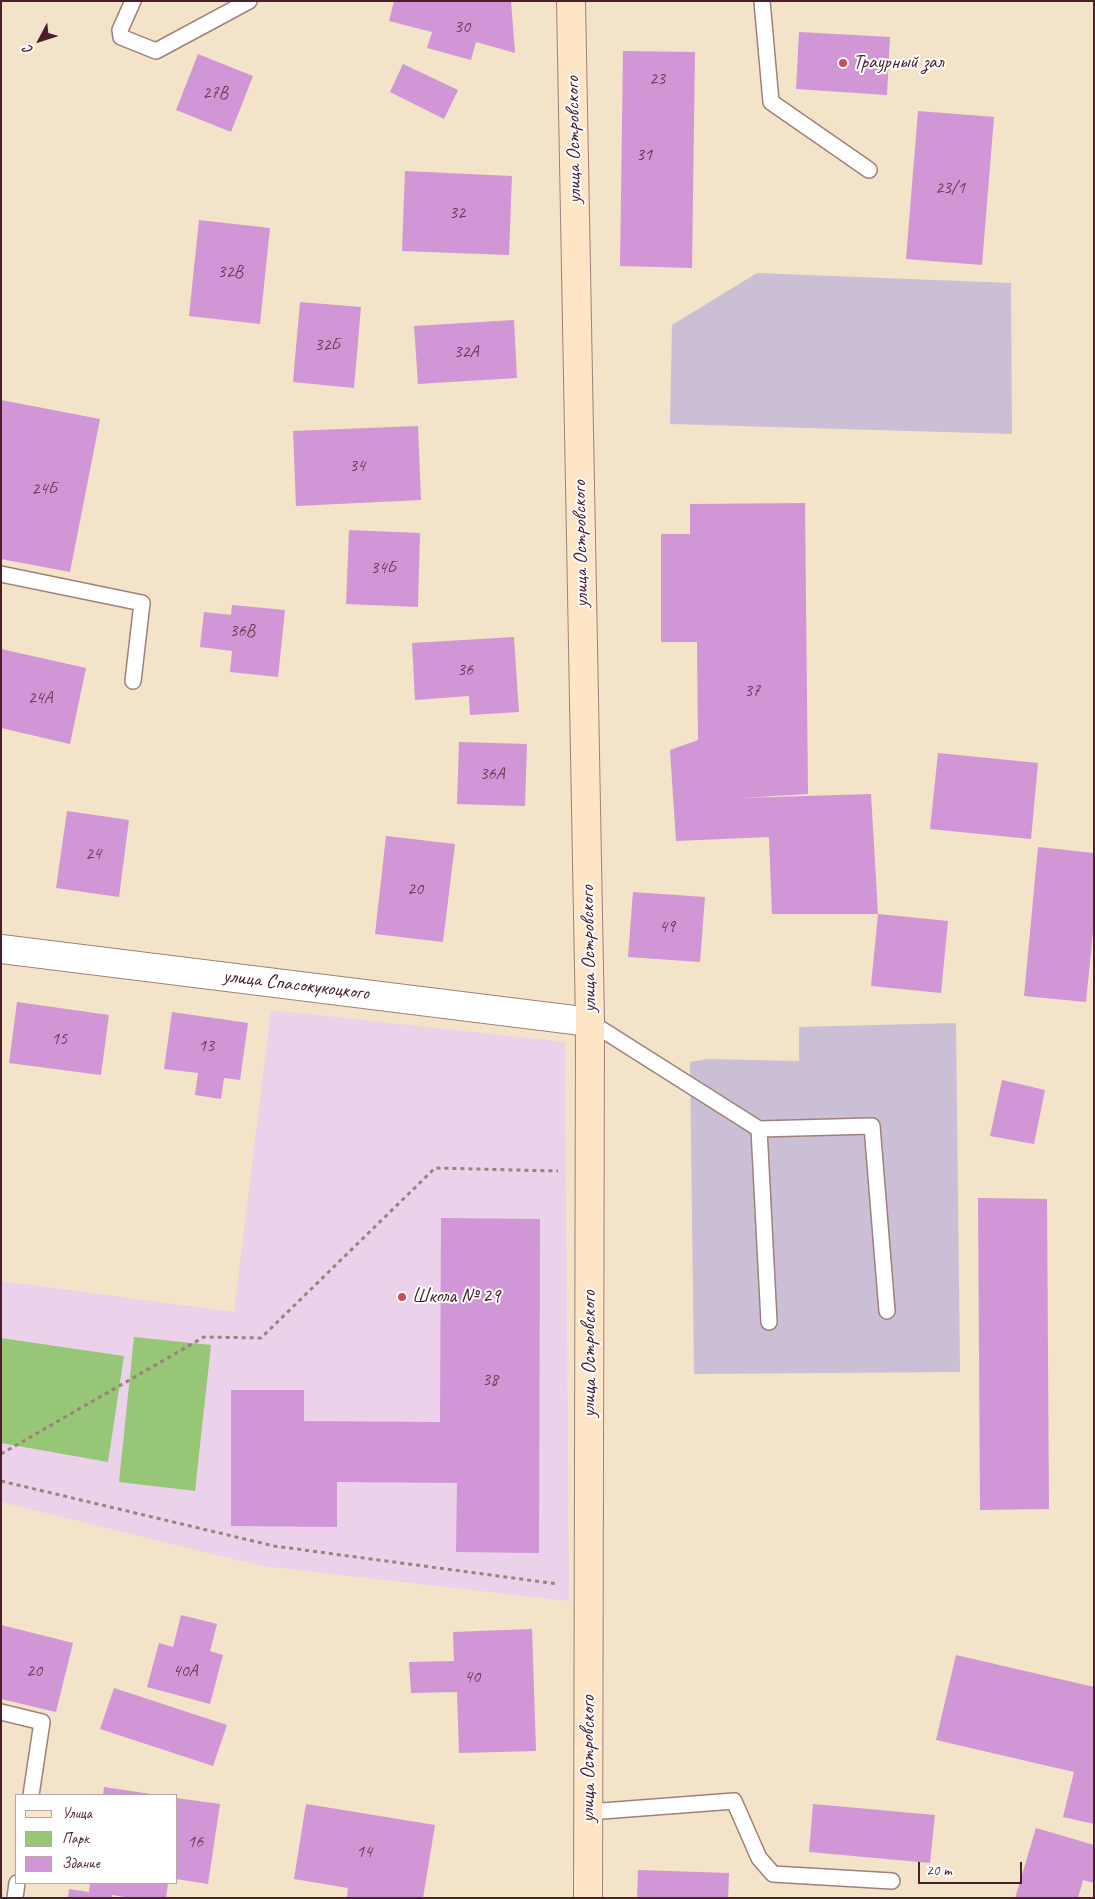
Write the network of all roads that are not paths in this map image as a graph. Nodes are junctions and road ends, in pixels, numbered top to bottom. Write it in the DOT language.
graph roads {
  1 [pos="133,1"];
  2 [pos="571,1"];
  3 [pos="762,1"];
  4 [pos="246,2"];
  5 [pos="869,170"];
  6 [pos="1,574"];
  7 [pos="133,680"];
  8 [pos="1,949"];
  9 [pos="590,1022"];
  10 [pos="759,1129"];
  11 [pos="887,1310"];
  12 [pos="769,1322"];
  13 [pos="1,1712"];
  14 [pos="31,1794"];
  15 [pos="589,1812"];
  16 [pos="892,1882"];
  17 [pos="17,1884"];
  18 [pos="15,1898"];
  19 [pos="588,1898"];
  1 -- 4 [label="lane"];
  2 -- 9 [label="main road, улица Островского"];
  3 -- 5 [label="lane"];
  6 -- 7 [label="lane"];
  8 -- 9 [label="street, улица Спасокукоцкого"];
  9 -- 10 [label="lane"];
  9 -- 15 [label="main road, улица Островского"];
  10 -- 11 [label="lane"];
  10 -- 12 [label="lane"];
  13 -- 14 [label="lane"];
  15 -- 16 [label="lane"];
  15 -- 19 [label="main road, улица Островского"];
  17 -- 18 [label="lane"];
}
